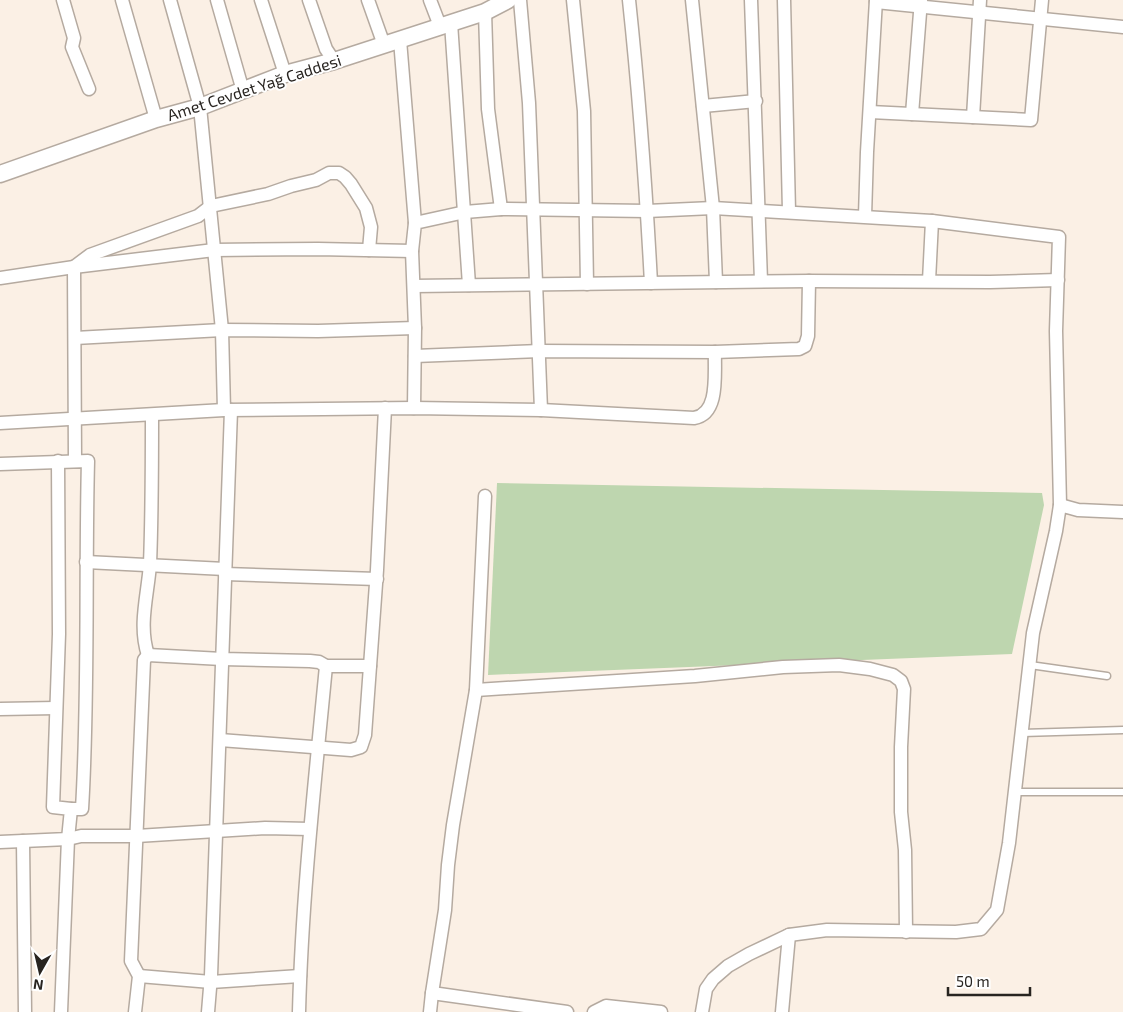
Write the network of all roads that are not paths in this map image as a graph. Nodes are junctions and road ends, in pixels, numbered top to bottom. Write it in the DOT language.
graph roads {
  1 [pos="63,0"];
  2 [pos="122,0"];
  3 [pos="170,0"];
  4 [pos="217,0"];
  5 [pos="261,0"];
  6 [pos="309,0"];
  7 [pos="368,0"];
  8 [pos="430,0"];
  9 [pos="508,0"];
  10 [pos="520,0"];
  11 [pos="573,0"];
  12 [pos="629,0"];
  13 [pos="692,0"];
  14 [pos="751,0"];
  15 [pos="784,0"];
  16 [pos="1042,0"];
  17 [pos="876,1"];
  18 [pos="920,3"];
  19 [pos="980,6"];
  20 [pos="485,12"];
  21 [pos="1040,18"];
  22 [pos="445,24"];
  23 [pos="1123,27"];
  24 [pos="392,42"];
  25 [pos="334,61"];
  26 [pos="285,74"];
  27 [pos="88,89"];
  28 [pos="243,91"];
  29 [pos="756,101"];
  30 [pos="200,106"];
  31 [pos="703,106"];
  32 [pos="870,112"];
  33 [pos="912,114"];
  34 [pos="973,117"];
  35 [pos="156,119"];
  36 [pos="0,174"];
  37 [pos="211,206"];
  38 [pos="713,208"];
  39 [pos="501,209"];
  40 [pos="532,210"];
  41 [pos="585,210"];
  42 [pos="758,210"];
  43 [pos="647,211"];
  44 [pos="789,211"];
  45 [pos="465,212"];
  46 [pos="865,216"];
  47 [pos="932,221"];
  48 [pos="415,223"];
  49 [pos="214,250"];
  50 [pos="369,250"];
  51 [pos="412,251"];
  52 [pos="74,267"];
  53 [pos="0,278"];
  54 [pos="1058,280"];
  55 [pos="761,281"];
  56 [pos="809,281"];
  57 [pos="929,281"];
  58 [pos="716,282"];
  59 [pos="651,283"];
  60 [pos="587,284"];
  61 [pos="469,285"];
  62 [pos="535,285"];
  63 [pos="414,286"];
  64 [pos="415,328"];
  65 [pos="222,330"];
  66 [pos="74,338"];
  67 [pos="540,351"];
  68 [pos="715,352"];
  69 [pos="415,356"];
  70 [pos="385,408"];
  71 [pos="414,408"];
  72 [pos="228,410"];
  73 [pos="542,410"];
  74 [pos="152,415"];
  75 [pos="76,419"];
  76 [pos="0,423"];
  77 [pos="75,460"];
  78 [pos="58,461"];
  79 [pos="0,464"];
  80 [pos="485,496"];
  81 [pos="1060,505"];
  82 [pos="1123,512"];
  83 [pos="86,562"];
  84 [pos="150,566"];
  85 [pos="225,572"];
  86 [pos="377,579"];
  87 [pos="148,655"];
  88 [pos="222,659"];
  89 [pos="1030,665"];
  90 [pos="326,666"];
  91 [pos="370,666"];
  92 [pos="1107,676"];
  93 [pos="476,690"];
  94 [pos="56,708"];
  95 [pos="0,709"];
  96 [pos="1123,730"];
  97 [pos="1022,733"];
  98 [pos="220,740"];
  99 [pos="318,747"];
  100 [pos="1015,792"];
  101 [pos="1123,792"];
  102 [pos="71,809"];
  103 [pos="310,829"];
  104 [pos="216,832"];
  105 [pos="137,836"];
  106 [pos="68,839"];
  107 [pos="23,841"];
  108 [pos="0,842"];
  109 [pos="906,932"];
  110 [pos="788,935"];
  111 [pos="139,976"];
  112 [pos="300,976"];
  113 [pos="211,982"];
  114 [pos="432,993"];
  115 [pos="513,1009"];
  116 [pos="643,1011"];
  117 [pos="25,1012"];
  118 [pos="61,1012"];
  119 [pos="135,1012"];
  120 [pos="208,1012"];
  121 [pos="299,1012"];
  122 [pos="430,1012"];
  123 [pos="568,1012"];
  124 [pos="594,1012"];
  125 [pos="661,1012"];
  126 [pos="702,1012"];
  127 [pos="782,1012"];
  1 -- 27 [label="street"];
  2 -- 35 [label="street"];
  3 -- 30 [label="street"];
  4 -- 28 [label="street"];
  5 -- 26 [label="street"];
  6 -- 25 [label="street"];
  7 -- 24 [label="street"];
  8 -- 22 [label="street"];
  9 -- 20 [label="street, Amet Cevdet Yağ Caddesi"];
  10 -- 40 [label="street"];
  11 -- 41 [label="street"];
  12 -- 43 [label="street"];
  13 -- 31 [label="street"];
  14 -- 29 [label="street"];
  15 -- 44 [label="street"];
  16 -- 21 [label="street"];
  17 -- 18 [label="street"];
  17 -- 32 [label="street"];
  18 -- 19 [label="street"];
  18 -- 33 [label="street"];
  19 -- 21 [label="street"];
  19 -- 34 [label="street"];
  20 -- 22 [label="street, Amet Cevdet Yağ Caddesi"];
  20 -- 39 [label="street"];
  21 -- 23 [label="street"];
  21 -- 34 [label="street"];
  22 -- 24 [label="street, Amet Cevdet Yağ Caddesi"];
  22 -- 45 [label="street"];
  24 -- 25 [label="street, Amet Cevdet Yağ Caddesi"];
  24 -- 48 [label="street"];
  25 -- 26 [label="street, Amet Cevdet Yağ Caddesi"];
  26 -- 28 [label="street, Amet Cevdet Yağ Caddesi"];
  28 -- 30 [label="street, Amet Cevdet Yağ Caddesi"];
  29 -- 31 [label="street"];
  29 -- 42 [label="street"];
  30 -- 35 [label="street, Amet Cevdet Yağ Caddesi"];
  30 -- 37 [label="street"];
  31 -- 38 [label="street"];
  32 -- 33 [label="street"];
  32 -- 46 [label="street"];
  33 -- 34 [label="street"];
  35 -- 36 [label="street, Amet Cevdet Yağ Caddesi"];
  37 -- 49 [label="street"];
  37 -- 50 [label="street"];
  37 -- 52 [label="street"];
  38 -- 42 [label="street"];
  38 -- 43 [label="street"];
  38 -- 58 [label="street"];
  39 -- 40 [label="street"];
  39 -- 45 [label="street"];
  40 -- 41 [label="street"];
  40 -- 62 [label="street"];
  41 -- 43 [label="street"];
  41 -- 60 [label="street"];
  42 -- 44 [label="street"];
  42 -- 55 [label="street"];
  43 -- 59 [label="street"];
  44 -- 46 [label="street"];
  45 -- 48 [label="street"];
  45 -- 61 [label="street"];
  46 -- 47 [label="street"];
  47 -- 54 [label="street"];
  47 -- 57 [label="street"];
  48 -- 51 [label="street"];
  49 -- 50 [label="street"];
  49 -- 52 [label="street"];
  49 -- 65 [label="street"];
  50 -- 51 [label="street"];
  51 -- 63 [label="street"];
  52 -- 53 [label="street"];
  52 -- 66 [label="street"];
  54 -- 57 [label="street"];
  54 -- 81 [label="street"];
  55 -- 56 [label="street"];
  55 -- 58 [label="street"];
  56 -- 57 [label="street"];
  56 -- 68 [label="street"];
  58 -- 59 [label="street"];
  59 -- 60 [label="street"];
  60 -- 62 [label="street"];
  61 -- 62 [label="street"];
  61 -- 63 [label="street"];
  62 -- 67 [label="street"];
  63 -- 64 [label="street"];
  64 -- 65 [label="street"];
  64 -- 69 [label="street"];
  65 -- 66 [label="street"];
  65 -- 72 [label="street"];
  66 -- 75 [label="street"];
  67 -- 68 [label="street"];
  67 -- 69 [label="street"];
  67 -- 73 [label="street"];
  68 -- 73 [label="street"];
  69 -- 71 [label="street"];
  70 -- 71 [label="street"];
  70 -- 72 [label="street"];
  70 -- 86 [label="street"];
  71 -- 73 [label="street"];
  72 -- 74 [label="street"];
  72 -- 85 [label="street"];
  74 -- 75 [label="street"];
  74 -- 84 [label="street"];
  75 -- 76 [label="street"];
  75 -- 77 [label="street"];
  77 -- 78 [label="street"];
  77 -- 83 [label="street"];
  78 -- 79 [label="street"];
  78 -- 94 [label="street"];
  80 -- 93 [label="street"];
  81 -- 82 [label="street"];
  81 -- 89 [label="street"];
  83 -- 84 [label="street"];
  83 -- 102 [label="street"];
  84 -- 85 [label="street"];
  84 -- 87 [label="street"];
  85 -- 86 [label="street"];
  85 -- 88 [label="street"];
  86 -- 91 [label="street"];
  87 -- 88 [label="street"];
  87 -- 105 [label="street"];
  88 -- 90 [label="street"];
  88 -- 98 [label="street"];
  89 -- 92 [label="lane"];
  89 -- 97 [label="street"];
  90 -- 91 [label="street"];
  90 -- 99 [label="street"];
  91 -- 99 [label="street"];
  93 -- 109 [label="street"];
  93 -- 114 [label="street"];
  94 -- 95 [label="street"];
  94 -- 102 [label="street"];
  96 -- 97 [label="lane"];
  97 -- 100 [label="street"];
  98 -- 99 [label="street"];
  98 -- 104 [label="street"];
  99 -- 103 [label="street"];
  100 -- 101 [label="lane"];
  100 -- 109 [label="street"];
  102 -- 106 [label="street"];
  103 -- 104 [label="street"];
  103 -- 112 [label="street"];
  104 -- 105 [label="street"];
  104 -- 113 [label="street"];
  105 -- 106 [label="street"];
  105 -- 111 [label="street"];
  106 -- 107 [label="street"];
  106 -- 118 [label="street"];
  107 -- 108 [label="street"];
  107 -- 117 [label="street"];
  109 -- 110 [label="street"];
  110 -- 126 [label="street"];
  110 -- 127 [label="street"];
  111 -- 113 [label="street"];
  111 -- 119 [label="street"];
  112 -- 113 [label="street"];
  112 -- 121 [label="street"];
  113 -- 120 [label="street"];
  114 -- 115 [label="street"];
  114 -- 122 [label="street"];
  115 -- 123 [label="street"];
  116 -- 124 [label="street"];
  116 -- 125 [label="street"];
}
